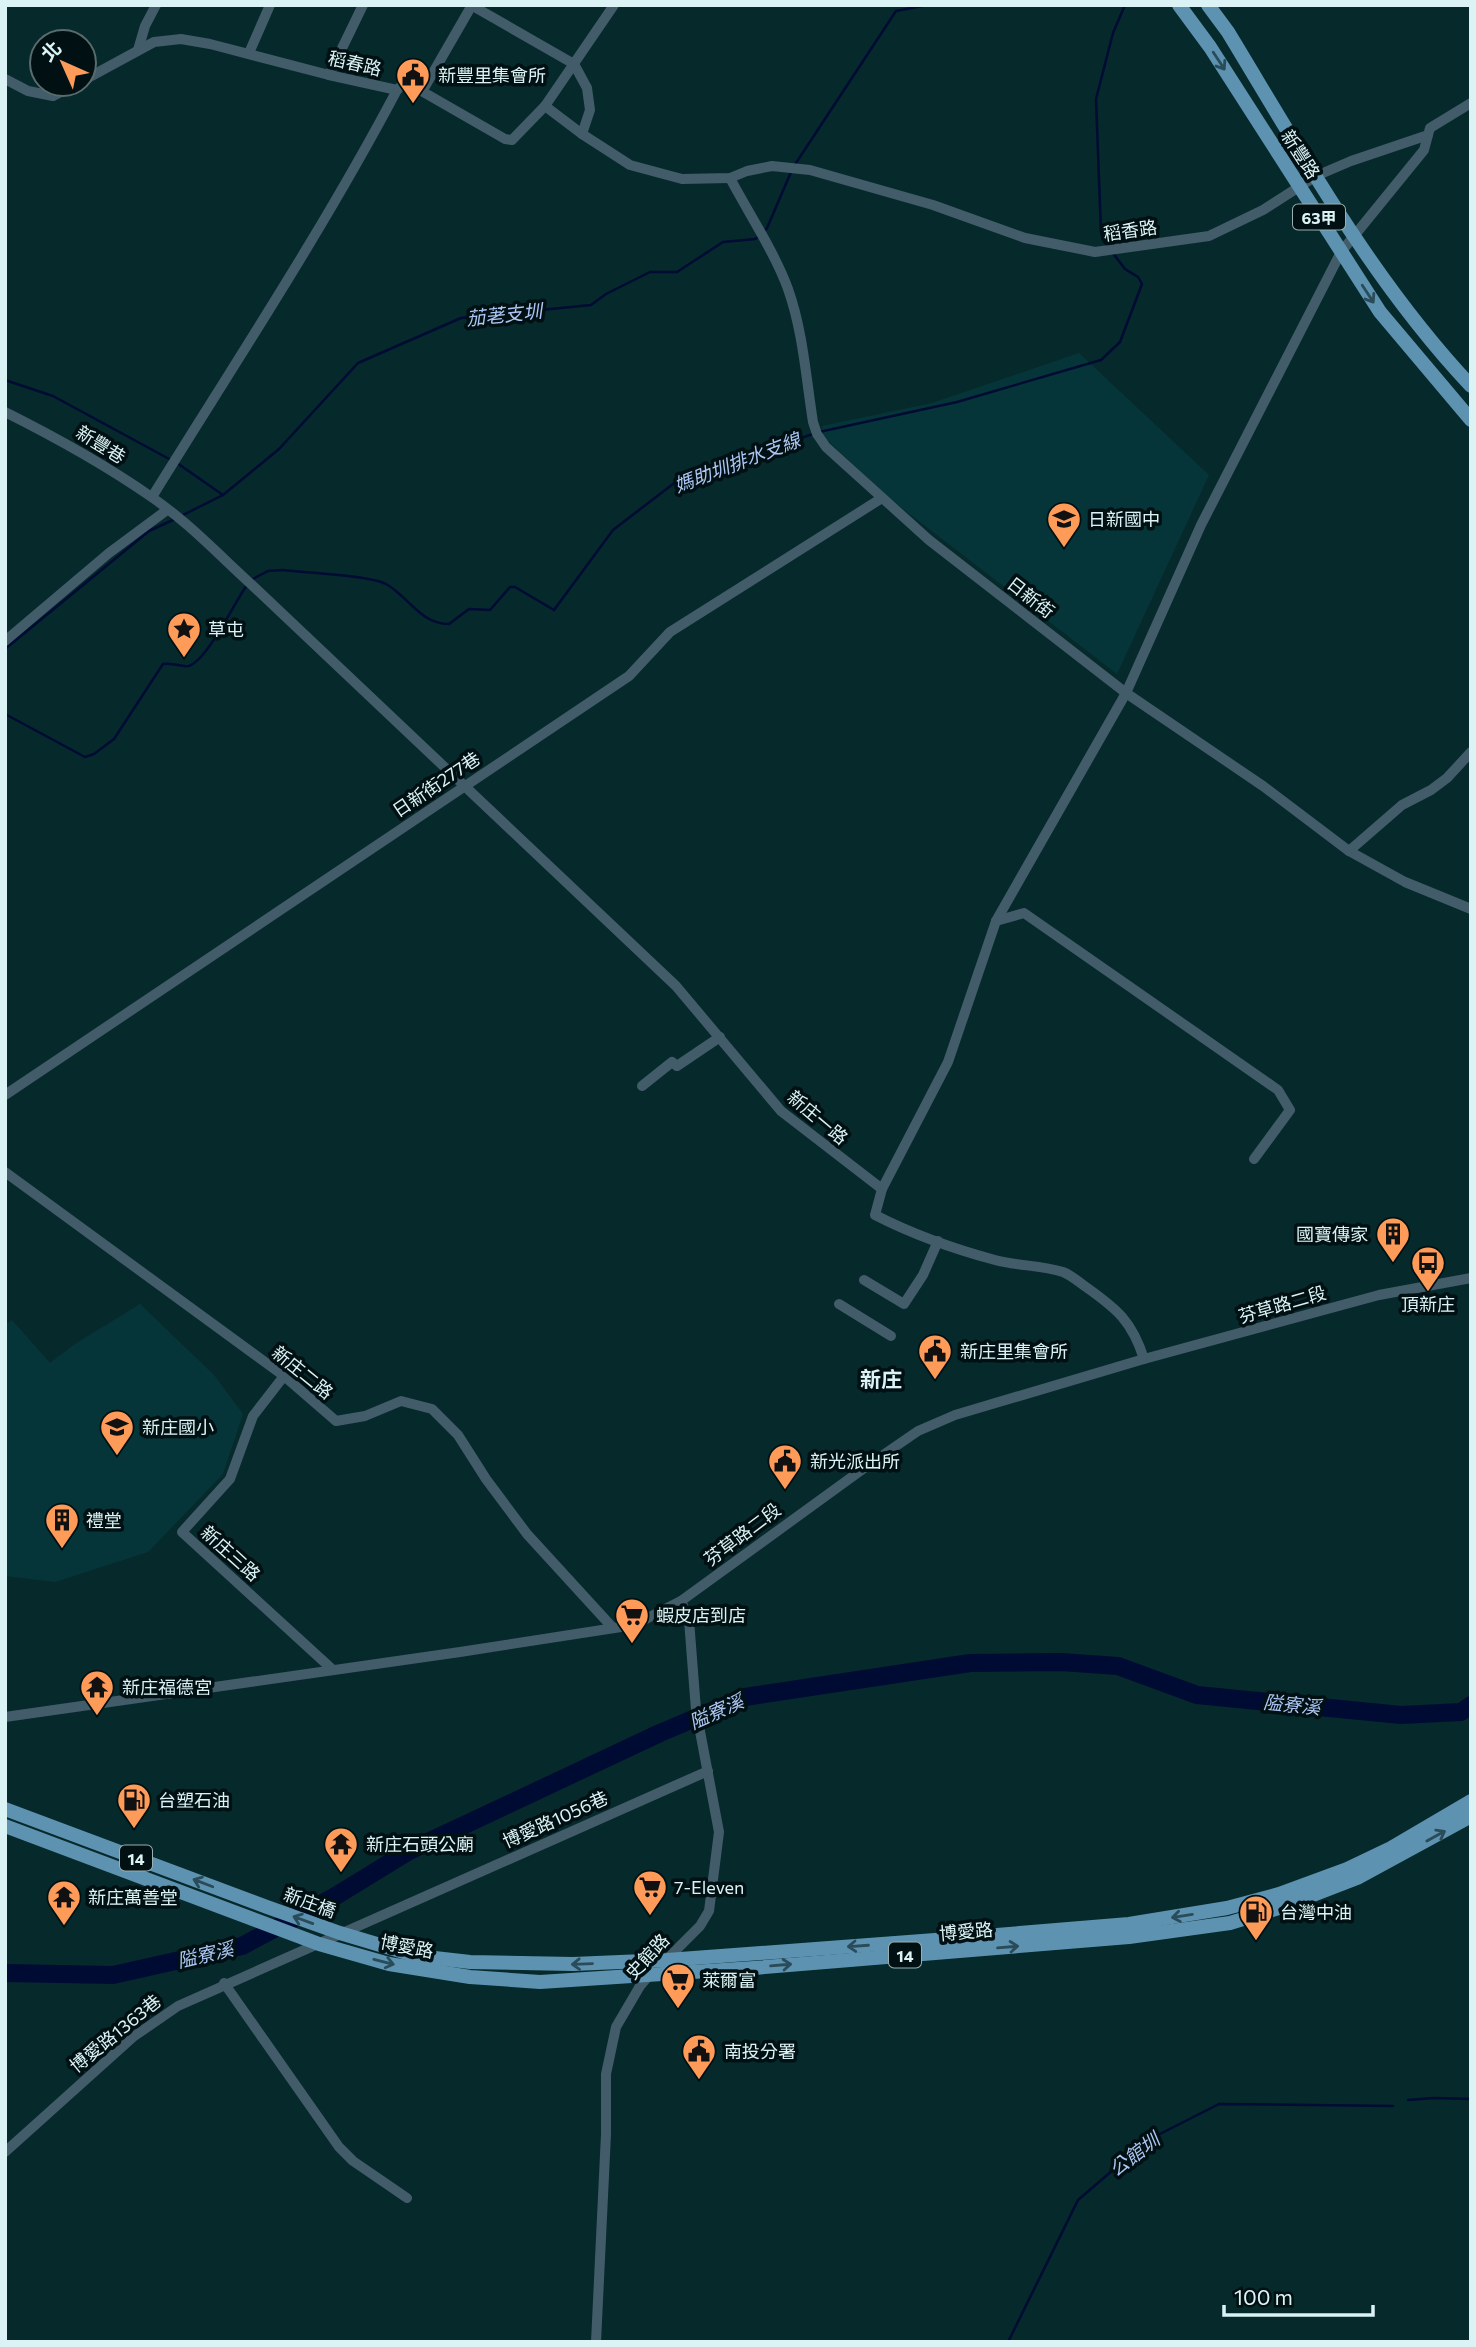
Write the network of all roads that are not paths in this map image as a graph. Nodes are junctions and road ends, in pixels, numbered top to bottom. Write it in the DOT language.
graph roads {
  1 [pos="156,5"];
  2 [pos="270,5"];
  3 [pos="363,5"];
  4 [pos="471,5"];
  5 [pos="614,5"];
  6 [pos="1179,5"];
  7 [pos="1208,5"];
  8 [pos="138,50"];
  9 [pos="249,53"];
  10 [pos="574,64"];
  11 [pos="98,72"];
  12 [pos="329,75"];
  13 [pos="5,79"];
  14 [pos="397,90"];
  15 [pos="423,90"];
  16 [pos="28,91"];
  17 [pos="1471,103"];
  18 [pos="545,106"];
  19 [pos="582,134"];
  20 [pos="1428,135"];
  21 [pos="1316,176"];
  22 [pos="730,178"];
  23 [pos="1299,186"];
  24 [pos="1355,236"];
  25 [pos="1341,252"];
  26 [pos="1471,386"];
  27 [pos="5,412"];
  28 [pos="1471,420"];
  29 [pos="152,497"];
  30 [pos="881,498"];
  31 [pos="173,515"];
  32 [pos="5,641"];
  33 [pos="1126,693"];
  34 [pos="1471,752"];
  35 [pos="464,786"];
  36 [pos="1349,851"];
  37 [pos="1471,909"];
  38 [pos="996,920"];
  39 [pos="719,1037"];
  40 [pos="642,1086"];
  41 [pos="5,1095"];
  42 [pos="1254,1158"];
  43 [pos="5,1172"];
  44 [pos="882,1188"];
  45 [pos="938,1241"];
  46 [pos="1471,1278"];
  47 [pos="864,1280"];
  48 [pos="839,1304"];
  49 [pos="891,1336"];
  50 [pos="1144,1359"];
  51 [pos="284,1376"];
  52 [pos="681,1601"];
  53 [pos="612,1628"];
  54 [pos="333,1670"];
  55 [pos="5,1717"];
  56 [pos="707,1767"];
  57 [pos="1471,1801"];
  58 [pos="5,1809"];
  59 [pos="1471,1816"];
  60 [pos="5,1826"];
  61 [pos="89,1841"];
  62 [pos="83,1856"];
  63 [pos="1280,1901"];
  64 [pos="1227,1908"];
  65 [pos="1230,1923"];
  66 [pos="340,1933"];
  67 [pos="319,1944"];
  68 [pos="667,1960"];
  69 [pos="650,1973"];
  70 [pos="224,1983"];
  71 [pos="5,2152"];
  72 [pos="407,2198"];
  73 [pos="596,2342"];
  1 -- 8 [label="street"];
  2 -- 9 [label="street"];
  3 -- 12 [label="street"];
  4 -- 10 [label="street"];
  4 -- 15 [label="street"];
  5 -- 10 [label="street"];
  6 -- 23 [label="main road, 新豐路 / 63甲, one-way"];
  7 -- 21 [label="main road, 新豐路 / 63甲"];
  8 -- 9 [label="street, 稻春路"];
  8 -- 11 [label="street"];
  9 -- 12 [label="street, 稻春路"];
  10 -- 18 [label="street"];
  10 -- 19 [label="street"];
  12 -- 14 [label="street, 稻春路"];
  13 -- 16 [label="street"];
  14 -- 15 [label="street, 稻春路"];
  14 -- 29 [label="street"];
  15 -- 18 [label="street"];
  17 -- 20 [label="street, 稻香路"];
  18 -- 19 [label="street"];
  19 -- 22 [label="street"];
  20 -- 21 [label="street, 稻香路"];
  20 -- 24 [label="street"];
  21 -- 23 [label="street, 稻香路"];
  21 -- 24 [label="main road, 新豐路 / 63甲"];
  22 -- 23 [label="street, 稻香路"];
  22 -- 30 [label="street, 日新街"];
  23 -- 25 [label="main road, 新豐路 / 63甲"];
  24 -- 25 [label="street"];
  24 -- 26 [label="main road, 新豐路 / 63甲"];
  25 -- 28 [label="main road, 新豐路 / 63甲, one-way"];
  25 -- 33 [label="street"];
  27 -- 29 [label="street, 新豐巷"];
  29 -- 31 [label="street, 新豐巷"];
  30 -- 33 [label="street, 日新街"];
  30 -- 35 [label="street, 日新街277巷"];
  31 -- 32 [label="street"];
  31 -- 35 [label="street, 新豐巷"];
  33 -- 36 [label="street, 日新街"];
  33 -- 38 [label="street"];
  34 -- 36 [label="street"];
  35 -- 39 [label="street, 新庄一路"];
  35 -- 41 [label="street, 日新街277巷"];
  36 -- 37 [label="street, 日新街"];
  38 -- 42 [label="street"];
  38 -- 44 [label="street"];
  39 -- 40 [label="street"];
  39 -- 44 [label="street, 新庄一路"];
  43 -- 51 [label="street, 新庄二路"];
  44 -- 45 [label="street"];
  45 -- 47 [label="street"];
  45 -- 50 [label="street"];
  46 -- 50 [label="street, 芬草路二段"];
  48 -- 49 [label="street"];
  50 -- 52 [label="street, 芬草路二段"];
  51 -- 53 [label="street, 新庄二路"];
  51 -- 54 [label="street, 新庄三路"];
  52 -- 53 [label="street, 芬草路二段"];
  52 -- 56 [label="street, 史館路"];
  53 -- 54 [label="street, 芬草路二段"];
  54 -- 55 [label="street, 芬草路二段"];
  56 -- 66 [label="street, 博愛路1056巷"];
  56 -- 68 [label="street, 史館路"];
  57 -- 63 [label="main road, 博愛路 / 14"];
  58 -- 61 [label="main road, 14"];
  63 -- 59 [label="main road, 博愛路 / 14, one-way"];
  60 -- 62 [label="main road, 14"];
  61 -- 62 [label="main road"];
  66 -- 61 [label="main road, 新庄橋 / 14, one-way"];
  62 -- 67 [label="main road, 新庄橋 / 14"];
  63 -- 64 [label="main road, 博愛路 / 14"];
  63 -- 65 [label="main road, 博愛路 / 14"];
  64 -- 65 [label="main road"];
  64 -- 68 [label="main road, 博愛路 / 14, one-way"];
  69 -- 65 [label="main road, 博愛路 / 14, one-way"];
  66 -- 67 [label="street, 博愛路1363巷"];
  68 -- 66 [label="main road, 博愛路 / 14, one-way"];
  67 -- 69 [label="main road, 博愛路 / 14, one-way"];
  67 -- 70 [label="street, 博愛路1363巷"];
  68 -- 69 [label="street, 史館路"];
  69 -- 73 [label="street, 史館路"];
  70 -- 71 [label="street, 博愛路1363巷"];
  70 -- 72 [label="street"];
}
